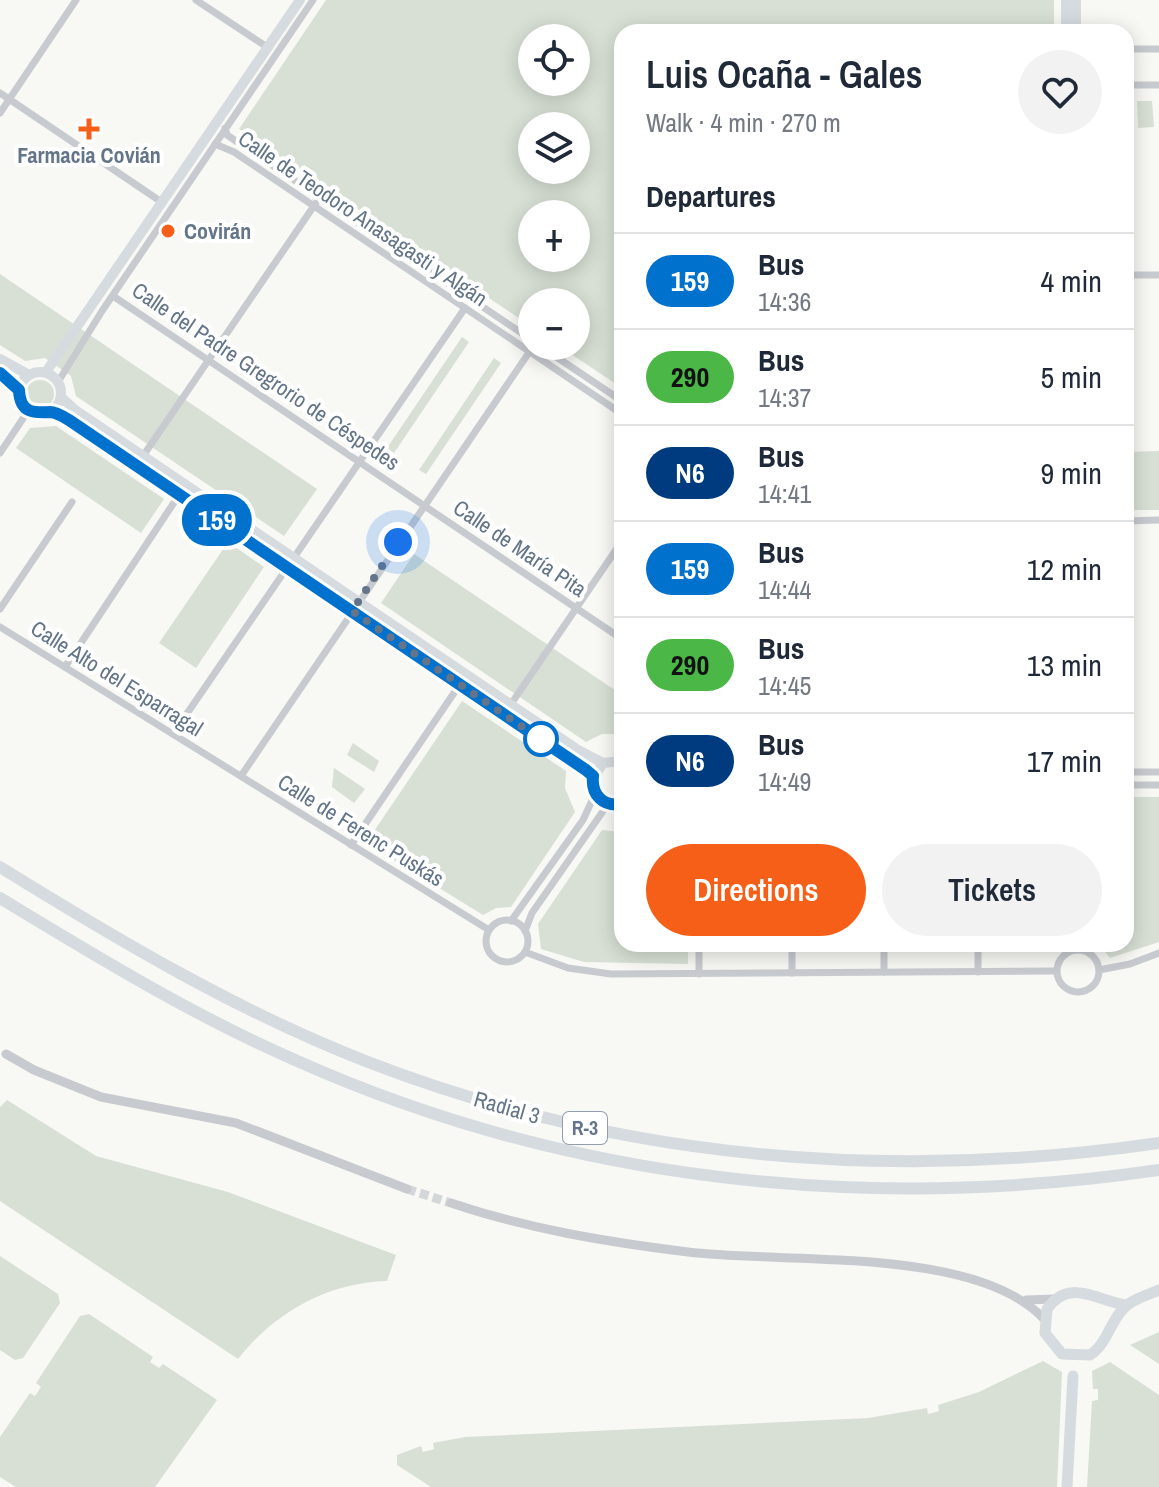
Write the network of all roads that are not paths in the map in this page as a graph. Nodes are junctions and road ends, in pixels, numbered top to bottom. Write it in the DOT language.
graph roads {
  1 [pos="76,0"];
  2 [pos="196,0"];
  3 [pos="300,0"];
  4 [pos="313,0"];
  5 [pos="1066,0"];
  6 [pos="1076,0"];
  7 [pos="1066,24"];
  8 [pos="1076,24"];
  9 [pos="267,47"];
  10 [pos="1134,49"];
  11 [pos="1159,49"];
  12 [pos="1134,85"];
  13 [pos="1159,85"];
  14 [pos="0,93"];
  15 [pos="10,99"];
  16 [pos="0,113"];
  17 [pos="225,128"];
  18 [pos="215,144"];
  19 [pos="320,197"];
  20 [pos="163,203"];
  21 [pos="314,206"];
  22 [pos="1134,275"];
  23 [pos="1159,275"];
  24 [pos="113,296"];
  25 [pos="465,308"];
  26 [pos="518,331"];
  27 [pos="518,343"];
  28 [pos="0,359"];
  29 [pos="524,360"];
  30 [pos="543,360"];
  31 [pos="561,360"];
  32 [pos="209,361"];
  33 [pos="46,372"];
  34 [pos="0,374"];
  35 [pos="29,375"];
  36 [pos="58,382"];
  37 [pos="19,390"];
  38 [pos="614,396"];
  39 [pos="61,397"];
  40 [pos="614,409"];
  41 [pos="28,411"];
  42 [pos="52,411"];
  43 [pos="0,453"];
  44 [pos="143,456"];
  45 [pos="360,462"];
  46 [pos="398,487"];
  47 [pos="179,495"];
  48 [pos="72,502"];
  49 [pos="424,505"];
  50 [pos="1159,520"];
  51 [pos="1134,521"];
  52 [pos="614,553"];
  53 [pos="291,563"];
  54 [pos="355,607"];
  55 [pos="576,608"];
  56 [pos="0,609"];
  57 [pos="0,627"];
  58 [pos="614,634"];
  59 [pos="65,667"];
  60 [pos="460,684"];
  61 [pos="511,704"];
  62 [pos="173,734"];
  63 [pos="214,760"];
  64 [pos="614,761"];
  65 [pos="603,763"];
  66 [pos="1134,772"];
  67 [pos="1159,772"];
  68 [pos="241,776"];
  69 [pos="593,776"];
  70 [pos="1134,785"];
  71 [pos="1159,785"];
  72 [pos="595,794"];
  73 [pos="608,804"];
  74 [pos="614,804"];
  75 [pos="351,845"];
  76 [pos="0,867"];
  77 [pos="0,898"];
  78 [pos="511,921"];
  79 [pos="489,930"];
  80 [pos="525,931"];
  81 [pos="525,952"];
  82 [pos="699,952"];
  83 [pos="792,952"];
  84 [pos="884,952"];
  85 [pos="978,952"];
  86 [pos="1066,952"];
  87 [pos="1088,952"];
  88 [pos="1159,953"];
  89 [pos="1099,970"];
  90 [pos="1056,971"];
  91 [pos="884,972"];
  92 [pos="978,972"];
  93 [pos="792,973"];
  94 [pos="699,974"];
  95 [pos="6,1054"];
  96 [pos="1159,1143"];
  97 [pos="1159,1170"];
  98 [pos="407,1189"];
  99 [pos="451,1203"];
  100 [pos="1159,1290"];
  101 [pos="1054,1299"];
  102 [pos="1026,1300"];
  103 [pos="1100,1300"];
  104 [pos="1126,1305"];
  105 [pos="1044,1319"];
  106 [pos="1110,1327"];
  107 [pos="1062,1354"];
  108 [pos="1090,1355"];
  109 [pos="1073,1376"];
  110 [pos="1067,1487"];
  1 -- 15 [label="street"];
  2 -- 9 [label="street"];
  3 -- 9 [label="main road"];
  4 -- 17 [label="street"];
  5 -- 7 [label="main road"];
  6 -- 8 [label="main road"];
  9 -- 20 [label="main road"];
  10 -- 11 [label="street"];
  12 -- 13 [label="street"];
  14 -- 15 [label="street"];
  15 -- 16 [label="street"];
  15 -- 20 [label="street"];
  17 -- 18 [label="street"];
  17 -- 19 [label="street, Calle de Teodoro Anasagasti y Algán"];
  18 -- 21 [label="street, Calle de Teodoro Anasagasti y Algán"];
  18 -- 24 [label="street"];
  19 -- 21 [label="street"];
  19 -- 26 [label="street, Calle de Teodoro Anasagasti y Algán"];
  20 -- 33 [label="main road"];
  21 -- 25 [label="street, Calle de Teodoro Anasagasti y Algán"];
  21 -- 32 [label="street"];
  22 -- 23 [label="street"];
  24 -- 32 [label="street, Calle del Padre Gregrorio de Céspedes"];
  24 -- 36 [label="street"];
  25 -- 27 [label="street, Calle de Teodoro Anasagasti y Algán"];
  25 -- 45 [label="street"];
  28 -- 35 [label="main road"];
  29 -- 49 [label="street"];
  30 -- 40 [label="street, Calle de Teodoro Anasagasti y Algán"];
  31 -- 38 [label="street"];
  32 -- 44 [label="street"];
  32 -- 45 [label="street, Calle del Padre Gregrorio de Céspedes"];
  33 -- 35 [label="main road"];
  33 -- 36 [label="main road"];
  34 -- 37 [label="main road"];
  35 -- 37 [label="main road"];
  36 -- 39 [label="main road"];
  37 -- 41 [label="main road"];
  39 -- 42 [label="main road"];
  39 -- 44 [label="main road"];
  41 -- 42 [label="main road"];
  41 -- 43 [label="street"];
  42 -- 47 [label="main road"];
  44 -- 53 [label="main road"];
  45 -- 46 [label="street, Calle del Padre Gregrorio de Céspedes"];
  45 -- 53 [label="street"];
  46 -- 49 [label="street, Calle de María Pita"];
  47 -- 53 [label="main road"];
  47 -- 59 [label="street"];
  48 -- 56 [label="street"];
  49 -- 54 [label="street"];
  49 -- 55 [label="street, Calle de María Pita"];
  50 -- 51 [label="street"];
  52 -- 55 [label="street"];
  53 -- 54 [label="main road"];
  53 -- 62 [label="street"];
  54 -- 60 [label="main road"];
  54 -- 61 [label="main road"];
  54 -- 68 [label="street"];
  55 -- 58 [label="street, Calle de María Pita"];
  55 -- 61 [label="street"];
  57 -- 59 [label="street, Calle Alto del Esparragal"];
  59 -- 62 [label="street, Calle Alto del Esparragal"];
  60 -- 69 [label="main road"];
  60 -- 75 [label="street"];
  61 -- 65 [label="main road"];
  62 -- 63 [label="street, Calle Alto del Esparragal"];
  63 -- 68 [label="street, Calle de Ferenc Puskás"];
  64 -- 65 [label="main road"];
  65 -- 69 [label="main road"];
  66 -- 67 [label="street"];
  68 -- 75 [label="street, Calle de Ferenc Puskás"];
  69 -- 72 [label="main road"];
  70 -- 71 [label="street"];
  72 -- 73 [label="main road"];
  72 -- 78 [label="street"];
  73 -- 74 [label="main road"];
  73 -- 80 [label="street"];
  75 -- 79 [label="street, Calle de Ferenc Puskás"];
  76 -- 96 [label="highway, Radial 3 / R-3"];
  77 -- 97 [label="highway, Radial 3 / R-3"];
  78 -- 79 [label="street"];
  78 -- 80 [label="street"];
  79 -- 81 [label="street"];
  80 -- 81 [label="street"];
  81 -- 94 [label="street"];
  82 -- 94 [label="street"];
  83 -- 93 [label="street"];
  84 -- 91 [label="street"];
  85 -- 92 [label="street"];
  86 -- 90 [label="street"];
  87 -- 89 [label="street"];
  88 -- 89 [label="street"];
  89 -- 90 [label="street"];
  90 -- 92 [label="street"];
  91 -- 92 [label="street"];
  91 -- 93 [label="street"];
  93 -- 94 [label="street"];
  95 -- 98 [label="street"];
  99 -- 102 [label="street"];
  100 -- 104 [label="main road"];
  101 -- 102 [label="street"];
  101 -- 103 [label="main road"];
  101 -- 105 [label="main road"];
  102 -- 105 [label="street"];
  103 -- 104 [label="main road"];
  103 -- 106 [label="main road"];
  104 -- 106 [label="main road"];
  105 -- 107 [label="main road"];
  106 -- 108 [label="main road"];
  107 -- 108 [label="main road"];
  107 -- 109 [label="main road"];
  108 -- 109 [label="main road"];
  109 -- 110 [label="main road"];
}
